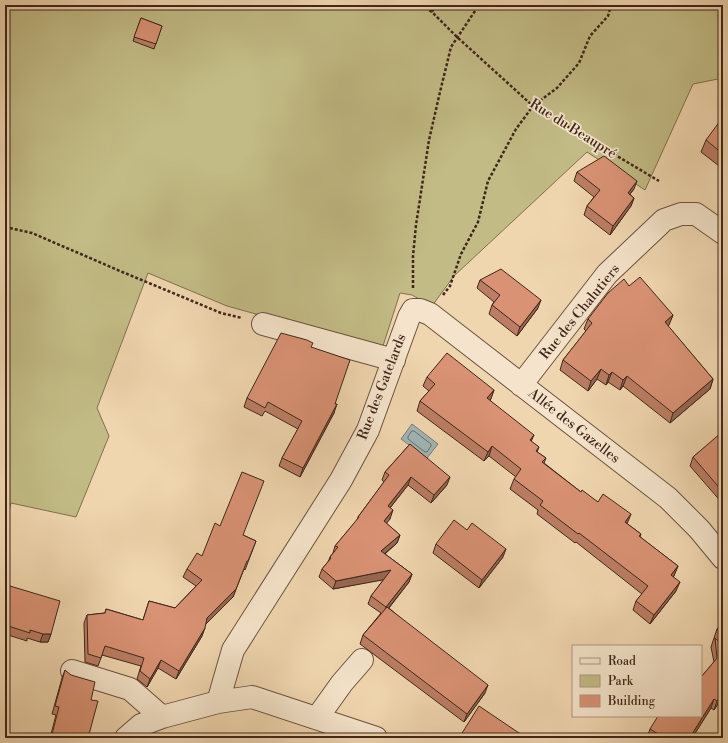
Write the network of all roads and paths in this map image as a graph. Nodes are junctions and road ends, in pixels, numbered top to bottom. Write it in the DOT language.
graph roads {
  1 [pos="421,5"];
  2 [pos="435,5"];
  3 [pos="479,5"];
  4 [pos="611,5"];
  5 [pos="432,12"];
  6 [pos="457,37"];
  7 [pos="533,106"];
  8 [pos="659,181"];
  9 [pos="5,227"];
  10 [pos="723,233"];
  11 [pos="442,297"];
  12 [pos="413,310"];
  13 [pos="264,324"];
  14 [pos="394,360"];
  15 [pos="521,386"];
  16 [pos="723,558"];
  17 [pos="362,660"];
  18 [pos="72,671"];
  19 [pos="218,702"];
  20 [pos="162,717"];
  21 [pos="317,718"];
  22 [pos="126,738"];
  23 [pos="376,738"];
  1 -- 5 [label="path, Rue du Beaupré"];
  2 -- 5 [label="path"];
  3 -- 6 [label="path"];
  4 -- 7 [label="path"];
  5 -- 6 [label="path, Rue du Beaupré"];
  6 -- 7 [label="path, Rue du Beaupré"];
  6 -- 12 [label="path"];
  7 -- 8 [label="path, Rue du Beaupré"];
  7 -- 11 [label="path"];
  9 -- 13 [label="path"];
  10 -- 15 [label="street, Rue des Chalutiers"];
  12 -- 14 [label="street, Rue des Gatelards"];
  12 -- 15 [label="street, Allée des Gazelles"];
  13 -- 14 [label="street"];
  14 -- 19 [label="street, Rue des Gatelards"];
  15 -- 16 [label="street, Allée des Gazelles"];
  17 -- 21 [label="street"];
  18 -- 20 [label="street"];
  19 -- 20 [label="street"];
  19 -- 21 [label="street"];
  20 -- 22 [label="street"];
  21 -- 23 [label="street"];
}
